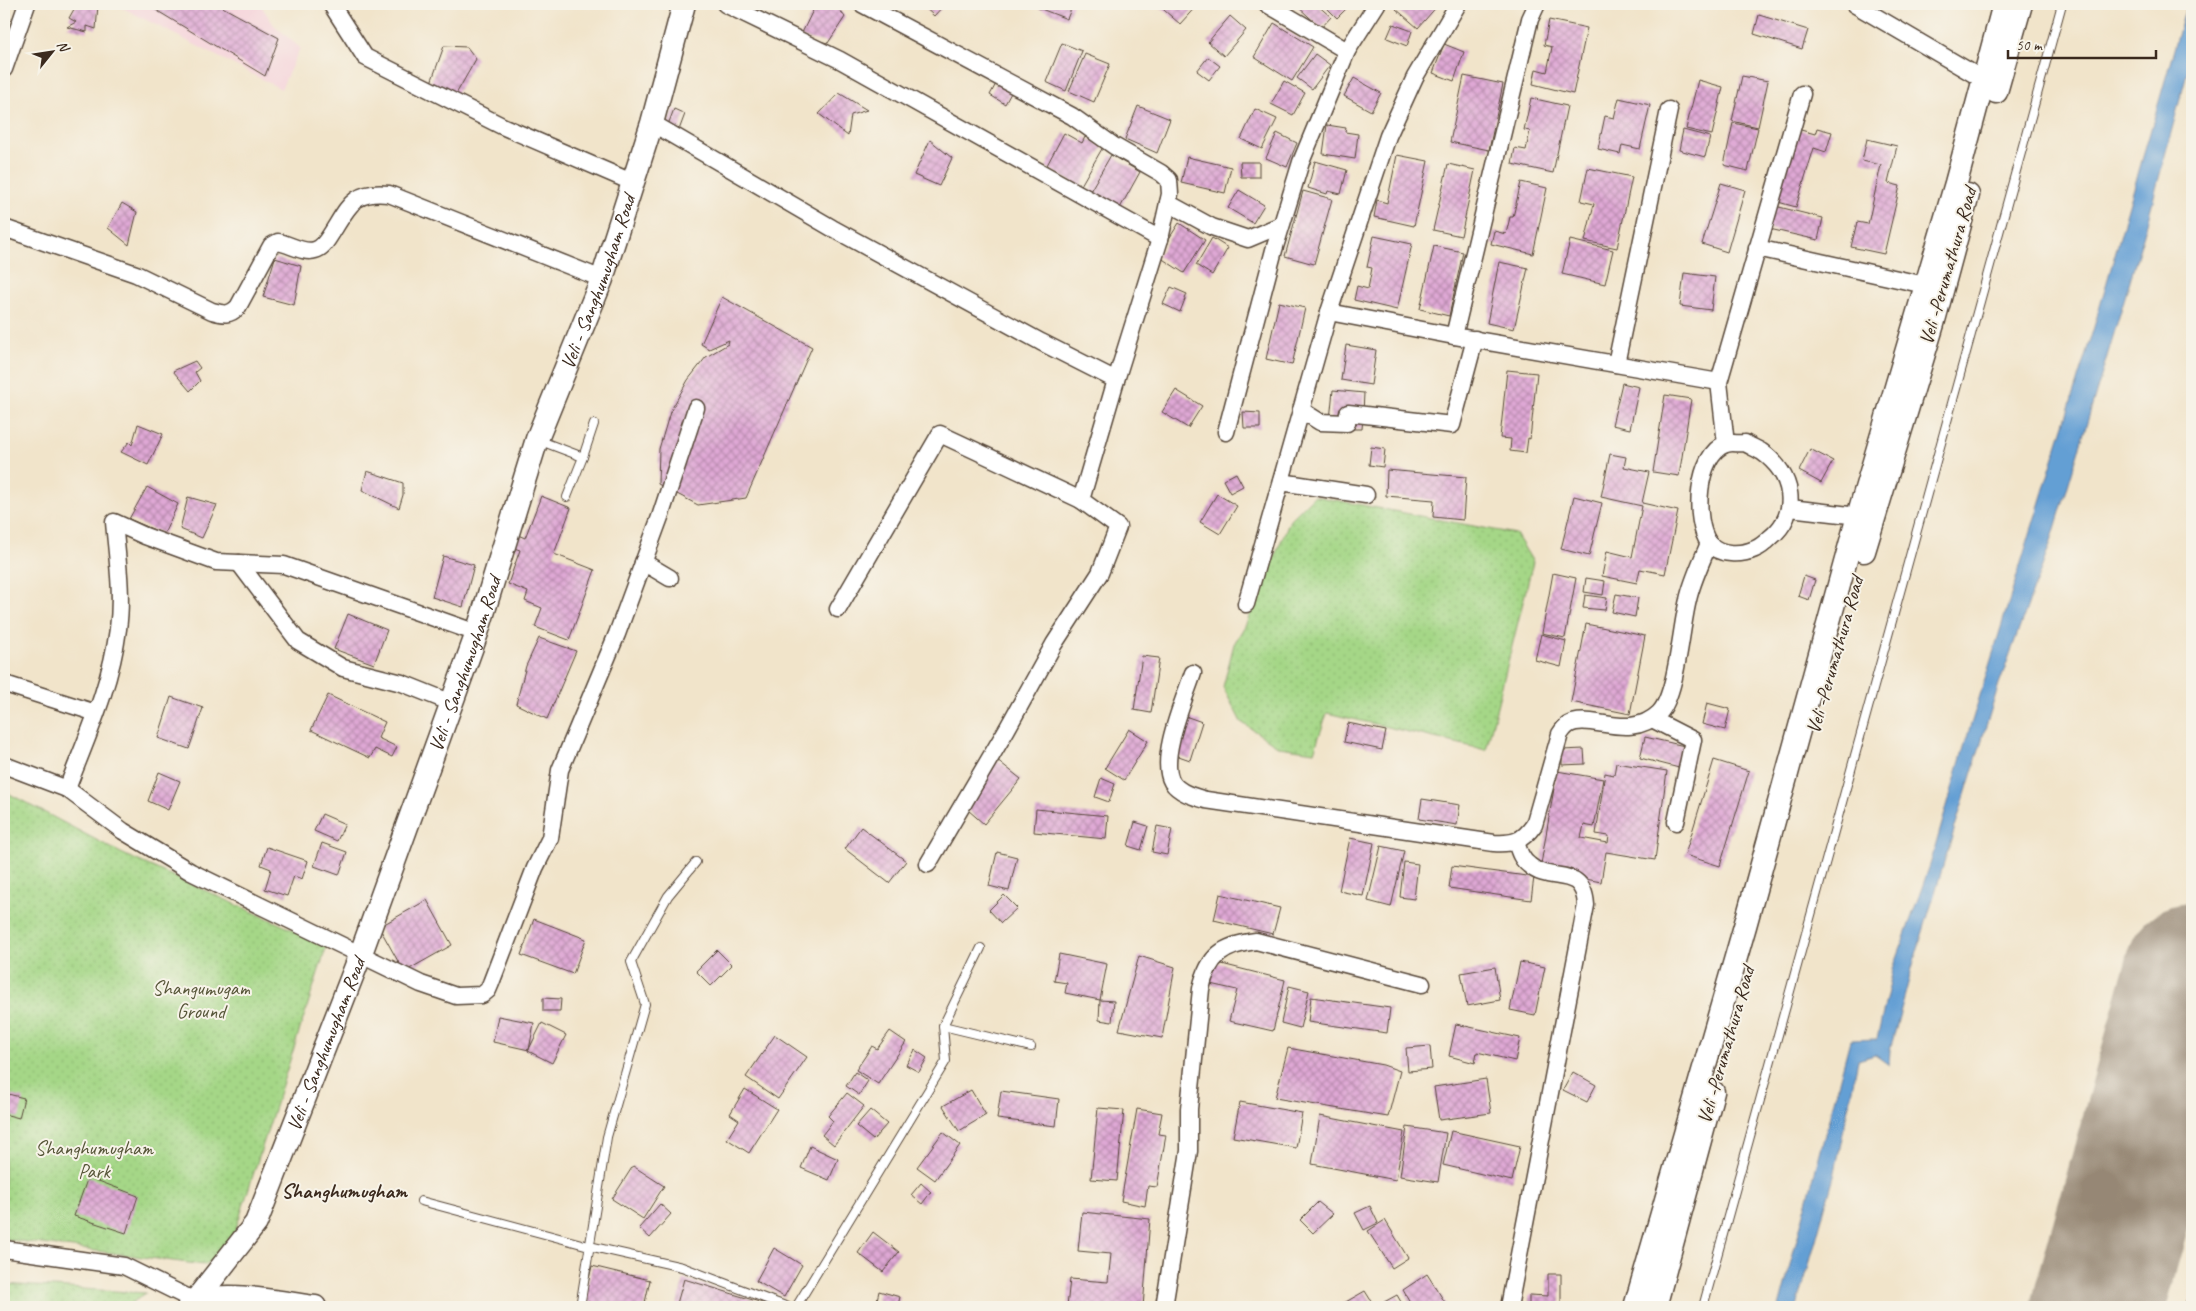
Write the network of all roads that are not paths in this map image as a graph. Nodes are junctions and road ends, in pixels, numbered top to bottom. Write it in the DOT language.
graph roads {
  1 [pos="27,4"];
  2 [pos="332,4"];
  3 [pos="684,4"];
  4 [pos="725,4"];
  5 [pos="862,4"];
  6 [pos="1267,4"];
  7 [pos="1377,4"];
  8 [pos="1458,4"];
  9 [pos="1536,4"];
  10 [pos="1854,4"];
  11 [pos="2004,4"];
  12 [pos="2021,4"];
  13 [pos="2062,4"];
  14 [pos="1348,51"];
  15 [pos="4,69"];
  16 [pos="1984,80"];
  17 [pos="1802,94"];
  18 [pos="1669,110"];
  19 [pos="652,123"];
  20 [pos="634,183"];
  21 [pos="1168,203"];
  22 [pos="1282,225"];
  23 [pos="4,228"];
  24 [pos="1160,239"];
  25 [pos="1757,248"];
  26 [pos="602,279"];
  27 [pos="1925,285"];
  28 [pos="1329,312"];
  29 [pos="1454,336"];
  30 [pos="1475,339"];
  31 [pos="1616,364"];
  32 [pos="1116,380"];
  33 [pos="1718,382"];
  34 [pos="696,408"];
  35 [pos="1301,410"];
  36 [pos="594,424"];
  37 [pos="1226,432"];
  38 [pos="536,439"];
  39 [pos="1726,444"];
  40 [pos="582,457"];
  41 [pos="1281,482"];
  42 [pos="1366,495"];
  43 [pos="566,497"];
  44 [pos="1081,500"];
  45 [pos="1790,508"];
  46 [pos="1858,516"];
  47 [pos="1709,543"];
  48 [pos="643,562"];
  49 [pos="239,563"];
  50 [pos="670,578"];
  51 [pos="1246,604"];
  52 [pos="838,609"];
  53 [pos="477,633"];
  54 [pos="1193,673"];
  55 [pos="5,684"];
  56 [pos="452,703"];
  57 [pos="96,713"];
  58 [pos="1652,718"];
  59 [pos="4,765"];
  60 [pos="67,790"];
  61 [pos="1676,822"];
  62 [pos="1521,844"];
  63 [pos="696,862"];
  64 [pos="928,864"];
  65 [pos="981,948"];
  66 [pos="360,956"];
  67 [pos="1422,984"];
  68 [pos="943,1026"];
  69 [pos="1031,1047"];
  70 [pos="421,1201"];
  71 [pos="589,1246"];
  72 [pos="4,1249"];
  73 [pos="2192,1296"];
  74 [pos="193,1305"];
  75 [pos="316,1307"];
  76 [pos="580,1307"];
  77 [pos="788,1307"];
  78 [pos="796,1307"];
  79 [pos="1164,1307"];
  80 [pos="1509,1307"];
  81 [pos="1635,1307"];
  82 [pos="1655,1307"];
  83 [pos="1703,1307"];
  84 [pos="2189,1307"];
  1 -- 15 [label="street"];
  2 -- 20 [label="street"];
  3 -- 19 [label="main road, Veli - Sanghumugham Road"];
  4 -- 24 [label="street"];
  5 -- 21 [label="street"];
  6 -- 14 [label="street"];
  7 -- 14 [label="street"];
  8 -- 28 [label="street"];
  9 -- 29 [label="street"];
  10 -- 16 [label="street"];
  11 -- 16 [label="main road"];
  12 -- 82 [label="main road, Veli -Perumathura Road"];
  13 -- 83 [label="lane"];
  14 -- 22 [label="street"];
  16 -- 27 [label="main road"];
  17 -- 25 [label="street"];
  18 -- 31 [label="street"];
  19 -- 20 [label="main road, Veli - Sanghumugham Road"];
  19 -- 32 [label="street"];
  20 -- 26 [label="main road, Veli - Sanghumugham Road"];
  21 -- 22 [label="street"];
  21 -- 24 [label="street"];
  22 -- 37 [label="street"];
  23 -- 26 [label="street"];
  24 -- 32 [label="street"];
  25 -- 27 [label="street"];
  25 -- 33 [label="street"];
  26 -- 38 [label="main road, Veli - Sanghumugham Road"];
  27 -- 46 [label="main road"];
  28 -- 29 [label="street"];
  28 -- 35 [label="street"];
  29 -- 30 [label="street"];
  30 -- 31 [label="street"];
  30 -- 35 [label="street"];
  31 -- 33 [label="street"];
  32 -- 44 [label="street"];
  33 -- 39 [label="street"];
  34 -- 48 [label="street"];
  35 -- 41 [label="street"];
  36 -- 40 [label="lane"];
  38 -- 40 [label="lane"];
  38 -- 53 [label="main road, Veli - Sanghumugham Road"];
  39 -- 45 [label="street"];
  39 -- 47 [label="street"];
  40 -- 43 [label="lane"];
  41 -- 42 [label="street"];
  41 -- 51 [label="street"];
  44 -- 52 [label="street"];
  44 -- 64 [label="street"];
  45 -- 46 [label="street"];
  45 -- 47 [label="street"];
  46 -- 81 [label="main road"];
  47 -- 58 [label="street"];
  48 -- 50 [label="street"];
  48 -- 66 [label="street"];
  49 -- 53 [label="street"];
  49 -- 56 [label="street"];
  49 -- 57 [label="street"];
  53 -- 56 [label="main road, Veli - Sanghumugham Road"];
  54 -- 62 [label="street"];
  55 -- 57 [label="street"];
  56 -- 66 [label="main road, Veli - Sanghumugham Road"];
  57 -- 60 [label="street"];
  58 -- 61 [label="street"];
  58 -- 62 [label="street"];
  59 -- 60 [label="street"];
  60 -- 66 [label="street"];
  62 -- 80 [label="street"];
  63 -- 71 [label="lane"];
  65 -- 68 [label="lane"];
  66 -- 74 [label="main road, Veli - Sanghumugham Road"];
  67 -- 79 [label="street"];
  68 -- 69 [label="lane"];
  68 -- 78 [label="lane"];
  70 -- 71 [label="lane"];
  71 -- 76 [label="lane"];
  71 -- 77 [label="lane"];
  72 -- 74 [label="street"];
  73 -- 84 [label="lane"];
  74 -- 75 [label="main road"];
}
